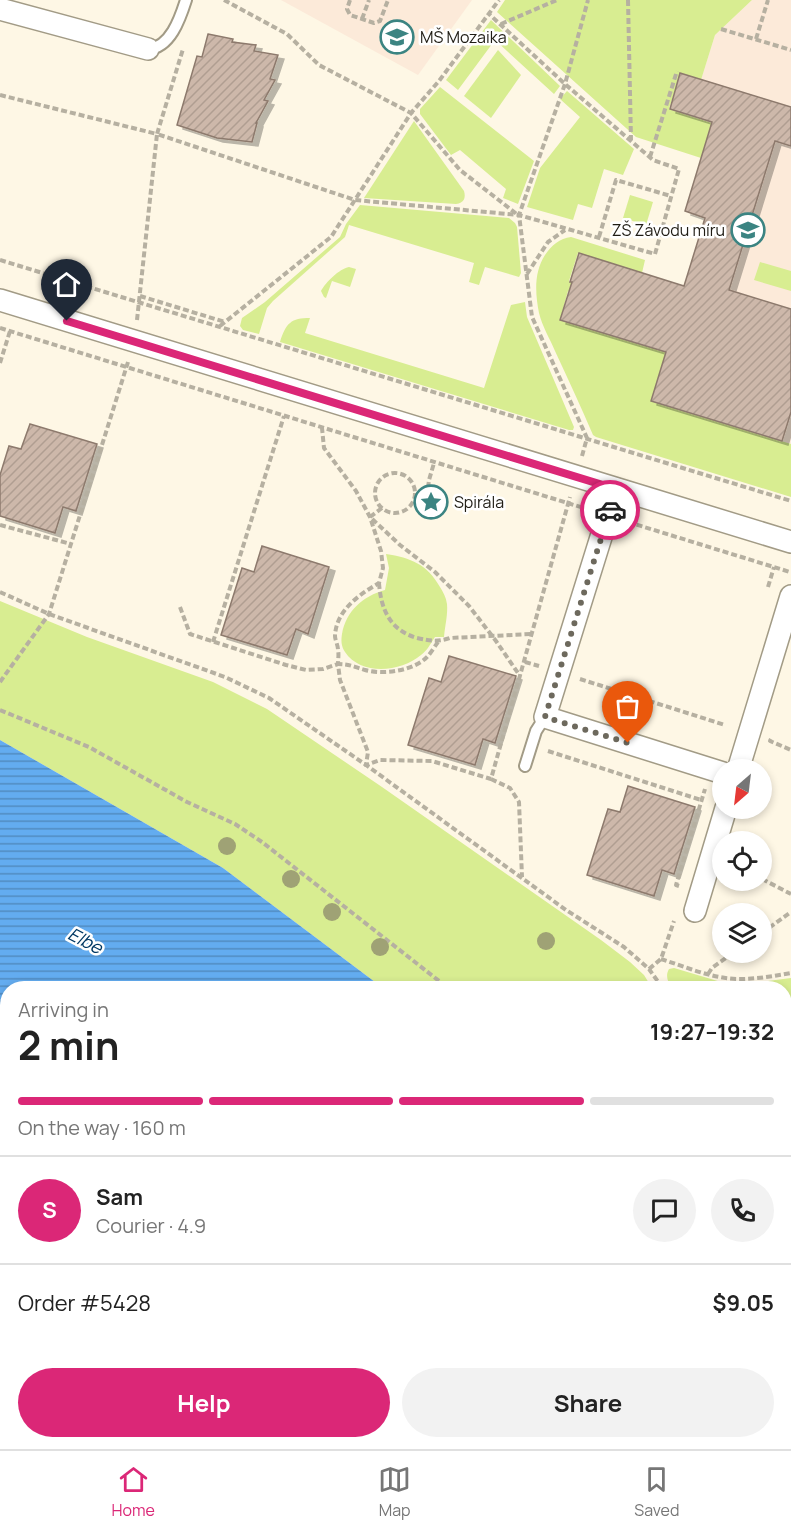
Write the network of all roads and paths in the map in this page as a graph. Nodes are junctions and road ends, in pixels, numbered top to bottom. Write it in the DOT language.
graph roads {
  1 [pos="186,0"];
  2 [pos="224,0"];
  3 [pos="350,0"];
  4 [pos="369,0"];
  5 [pos="386,0"];
  6 [pos="499,0"];
  7 [pos="557,0"];
  8 [pos="588,0"];
  9 [pos="628,0"];
  10 [pos="768,0"];
  11 [pos="0,9"];
  12 [pos="489,14"];
  13 [pos="362,19"];
  14 [pos="501,24"];
  15 [pos="721,29"];
  16 [pos="756,39"];
  17 [pos="185,45"];
  18 [pos="148,49"];
  19 [pos="791,50"];
  20 [pos="676,71"];
  21 [pos="565,84"];
  22 [pos="0,95"];
  23 [pos="411,113"];
  24 [pos="157,134"];
  25 [pos="632,141"];
  26 [pos="650,157"];
  27 [pos="671,196"];
  28 [pos="355,200"];
  29 [pos="519,215"];
  30 [pos="565,230"];
  31 [pos="598,237"];
  32 [pos="0,260"];
  33 [pos="527,274"];
  34 [pos="140,296"];
  35 [pos="0,300"];
  36 [pos="140,302"];
  37 [pos="225,322"];
  38 [pos="219,327"];
  39 [pos="0,328"];
  40 [pos="10,331"];
  41 [pos="135,341"];
  42 [pos="0,363"];
  43 [pos="127,367"];
  44 [pos="284,416"];
  45 [pos="322,428"];
  46 [pos="586,438"];
  47 [pos="434,463"];
  48 [pos="577,477"];
  49 [pos="428,488"];
  50 [pos="616,489"];
  51 [pos="416,499"];
  52 [pos="791,501"];
  53 [pos="568,504"];
  54 [pos="382,508"];
  55 [pos="608,516"];
  56 [pos="370,517"];
  57 [pos="0,525"];
  58 [pos="791,543"];
  59 [pos="71,544"];
  60 [pos="791,572"];
  61 [pos="380,583"];
  62 [pos="0,592"];
  63 [pos="791,596"];
  64 [pos="180,607"];
  65 [pos="49,614"];
  66 [pos="532,634"];
  67 [pos="492,636"];
  68 [pos="213,642"];
  69 [pos="438,642"];
  70 [pos="525,662"];
  71 [pos="338,664"];
  72 [pos="559,673"];
  73 [pos="520,676"];
  74 [pos="0,682"];
  75 [pos="0,710"];
  76 [pos="545,717"];
  77 [pos="725,725"];
  78 [pos="774,730"];
  79 [pos="503,737"];
  80 [pos="531,746"];
  81 [pos="791,750"];
  82 [pos="741,759"];
  83 [pos="366,765"];
  84 [pos="525,766"];
  85 [pos="712,769"];
  86 [pos="491,779"];
  87 [pos="701,800"];
  88 [pos="723,819"];
  89 [pos="522,878"];
  90 [pos="772,884"];
  91 [pos="791,894"];
  92 [pos="695,911"];
  93 [pos="791,912"];
  94 [pos="772,926"];
  95 [pos="661,959"];
  96 [pos="719,963"];
  97 [pos="791,973"];
  98 [pos="708,974"];
  99 [pos="439,981"];
  100 [pos="658,981"];
  1 -- 18 [label="lane"];
  2 -- 23 [label="path"];
  3 -- 13 [label="path"];
  4 -- 13 [label="path"];
  5 -- 13 [label="path"];
  6 -- 12 [label="path"];
  7 -- 14 [label="path"];
  8 -- 21 [label="path"];
  9 -- 25 [label="path"];
  10 -- 16 [label="path"];
  11 -- 18 [label="street"];
  12 -- 14 [label="path"];
  12 -- 23 [label="path"];
  14 -- 21 [label="path"];
  15 -- 16 [label="path"];
  16 -- 19 [label="path"];
  17 -- 24 [label="path"];
  20 -- 26 [label="path"];
  21 -- 25 [label="path"];
  21 -- 29 [label="path"];
  22 -- 24 [label="path"];
  23 -- 28 [label="path"];
  23 -- 29 [label="path"];
  24 -- 28 [label="path"];
  24 -- 34 [label="path"];
  25 -- 26 [label="path"];
  26 -- 27 [label="path"];
  27 -- 31 [label="path"];
  27 -- 31 [label="path"];
  28 -- 29 [label="path"];
  28 -- 37 [label="path"];
  29 -- 30 [label="path"];
  29 -- 33 [label="path"];
  30 -- 31 [label="path"];
  30 -- 33 [label="path"];
  32 -- 36 [label="path"];
  33 -- 46 [label="path"];
  34 -- 36 [label="path"];
  34 -- 37 [label="path"];
  35 -- 41 [label="street"];
  36 -- 38 [label="path"];
  36 -- 41 [label="path"];
  37 -- 38 [label="path"];
  38 -- 46 [label="path"];
  39 -- 40 [label="path"];
  40 -- 42 [label="path"];
  40 -- 43 [label="path"];
  41 -- 43 [label="path"];
  41 -- 48 [label="street"];
  43 -- 44 [label="path"];
  43 -- 59 [label="path"];
  44 -- 45 [label="path"];
  44 -- 68 [label="path"];
  45 -- 47 [label="path"];
  45 -- 56 [label="path"];
  46 -- 48 [label="path"];
  46 -- 52 [label="path"];
  47 -- 49 [label="path"];
  47 -- 53 [label="path"];
  48 -- 50 [label="street"];
  48 -- 53 [label="path"];
  49 -- 51 [label="path"];
  49 -- 51 [label="path"];
  50 -- 55 [label="street"];
  50 -- 58 [label="street"];
  51 -- 54 [label="path"];
  51 -- 54 [label="path"];
  53 -- 55 [label="path"];
  53 -- 66 [label="path"];
  54 -- 56 [label="path"];
  55 -- 60 [label="path"];
  55 -- 72 [label="street"];
  56 -- 61 [label="path"];
  56 -- 67 [label="path"];
  57 -- 59 [label="path"];
  59 -- 65 [label="path"];
  61 -- 69 [label="path"];
  61 -- 71 [label="path"];
  62 -- 65 [label="path"];
  63 -- 82 [label="street"];
  64 -- 68 [label="path"];
  65 -- 74 [label="path"];
  65 -- 83 [label="path"];
  66 -- 67 [label="path"];
  66 -- 70 [label="path"];
  67 -- 69 [label="path"];
  67 -- 73 [label="path"];
  68 -- 71 [label="path"];
  69 -- 71 [label="path"];
  70 -- 72 [label="path"];
  70 -- 73 [label="path"];
  71 -- 83 [label="path"];
  72 -- 76 [label="street"];
  72 -- 77 [label="path"];
  73 -- 79 [label="path"];
  75 -- 99 [label="path"];
  76 -- 80 [label="lane"];
  76 -- 85 [label="street"];
  78 -- 81 [label="path"];
  79 -- 80 [label="path"];
  79 -- 86 [label="path"];
  80 -- 84 [label="lane"];
  80 -- 87 [label="path"];
  83 -- 86 [label="path"];
  83 -- 89 [label="path"];
  86 -- 89 [label="path"];
  88 -- 92 [label="street"];
  89 -- 100 [label="path"];
  90 -- 91 [label="path"];
  93 -- 94 [label="path"];
  95 -- 98 [label="path"];
  96 -- 98 [label="path"];
  97 -- 98 [label="path"];
}
